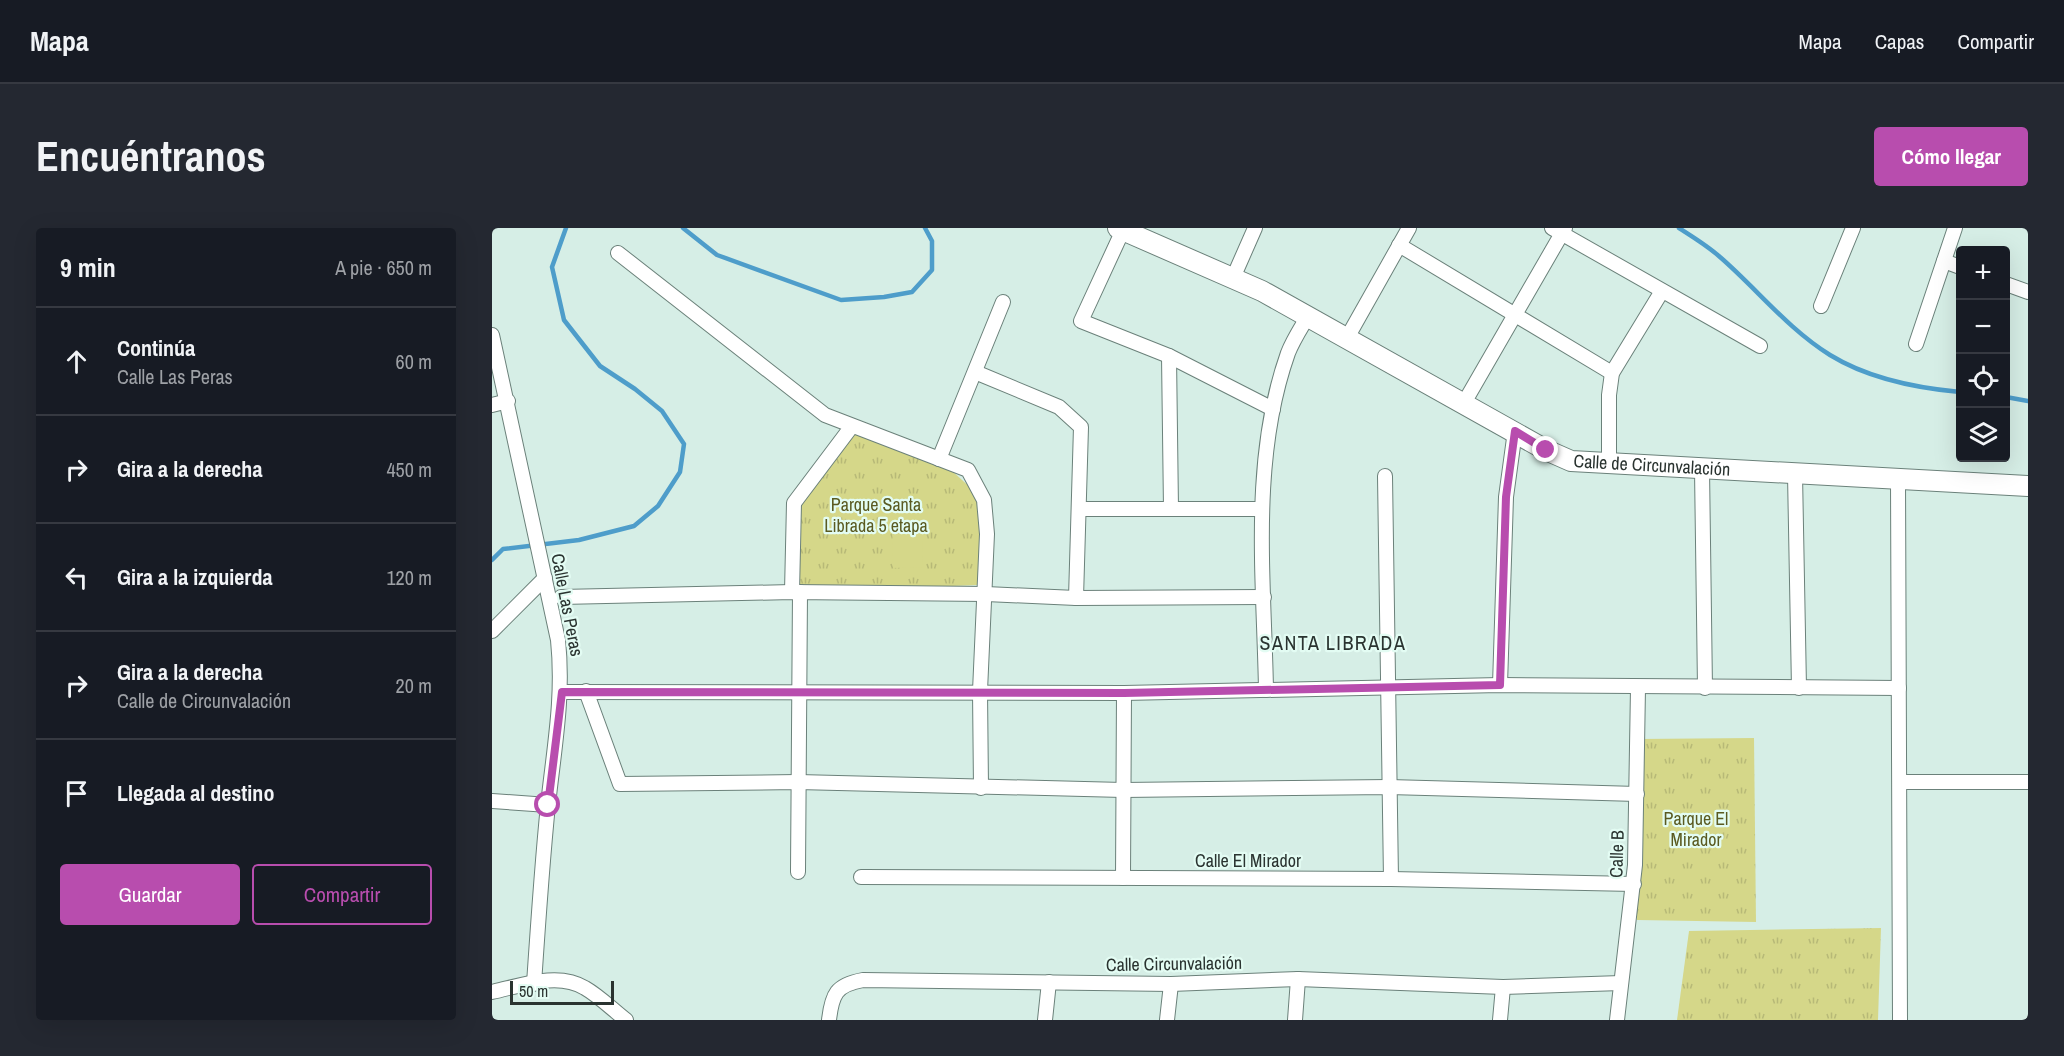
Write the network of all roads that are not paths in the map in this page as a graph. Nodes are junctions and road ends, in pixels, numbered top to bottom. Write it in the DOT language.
graph roads {
  1 [pos="1255,228"];
  2 [pos="1409,228"];
  3 [pos="1852,228"];
  4 [pos="1955,228"];
  5 [pos="1120,229"];
  6 [pos="1559,230"];
  7 [pos="1399,245"];
  8 [pos="618,253"];
  9 [pos="1944,261"];
  10 [pos="1956,266"];
  11 [pos="1233,278"];
  12 [pos="2010,285"];
  13 [pos="1662,291"];
  14 [pos="2028,292"];
  15 [pos="1003,302"];
  16 [pos="1821,306"];
  17 [pos="1515,315"];
  18 [pos="1308,316"];
  19 [pos="492,335"];
  20 [pos="1347,338"];
  21 [pos="1916,344"];
  22 [pos="1760,346"];
  23 [pos="1169,356"];
  24 [pos="975,372"];
  25 [pos="1612,373"];
  26 [pos="508,401"];
  27 [pos="1464,403"];
  28 [pos="492,405"];
  29 [pos="1273,409"];
  30 [pos="852,426"];
  31 [pos="1515,431"];
  32 [pos="939,459"];
  33 [pos="1609,463"];
  34 [pos="1702,469"];
  35 [pos="1795,474"];
  36 [pos="1385,476"];
  37 [pos="1898,479"];
  38 [pos="2028,486"];
  39 [pos="1079,509"];
  40 [pos="1172,509"];
  41 [pos="1262,509"];
  42 [pos="544,574"];
  43 [pos="796,592"];
  44 [pos="986,594"];
  45 [pos="561,597"];
  46 [pos="1264,597"];
  47 [pos="1076,598"];
  48 [pos="492,631"];
  49 [pos="1500,685"];
  50 [pos="1388,686"];
  51 [pos="1638,688"];
  52 [pos="1705,688"];
  53 [pos="1799,688"];
  54 [pos="1899,688"];
  55 [pos="1266,690"];
  56 [pos="586,691"];
  57 [pos="980,691"];
  58 [pos="562,692"];
  59 [pos="1124,693"];
  60 [pos="800,694"];
  61 [pos="798,782"];
  62 [pos="1900,782"];
  63 [pos="2028,782"];
  64 [pos="1389,787"];
  65 [pos="981,788"];
  66 [pos="1123,790"];
  67 [pos="1637,794"];
  68 [pos="492,801"];
  69 [pos="548,805"];
  70 [pos="798,872"];
  71 [pos="861,877"];
  72 [pos="1123,878"];
  73 [pos="1391,879"];
  74 [pos="1634,884"];
  75 [pos="536,956"];
  76 [pos="1298,979"];
  77 [pos="557,980"];
  78 [pos="1048,982"];
  79 [pos="1621,983"];
  80 [pos="534,984"];
  81 [pos="1171,984"];
  82 [pos="1503,987"];
  83 [pos="492,992"];
  84 [pos="626,1020"];
  85 [pos="829,1020"];
  86 [pos="1045,1020"];
  87 [pos="1167,1020"];
  88 [pos="1295,1020"];
  89 [pos="1500,1020"];
  90 [pos="1617,1020"];
  91 [pos="1900,1020"];
  1 -- 11 [label="street"];
  2 -- 7 [label="street"];
  3 -- 16 [label="street"];
  4 -- 9 [label="street"];
  5 -- 11 [label="street, Calle de Circunvalación"];
  5 -- 23 [label="street"];
  6 -- 13 [label="street"];
  6 -- 17 [label="street"];
  7 -- 17 [label="street"];
  7 -- 20 [label="street"];
  8 -- 30 [label="street"];
  9 -- 10 [label="street"];
  9 -- 21 [label="street"];
  11 -- 18 [label="street, Calle de Circunvalación"];
  12 -- 14 [label="street"];
  13 -- 22 [label="street"];
  13 -- 25 [label="street"];
  15 -- 24 [label="street"];
  17 -- 25 [label="street"];
  17 -- 27 [label="street"];
  18 -- 20 [label="street, Calle de Circunvalación"];
  18 -- 29 [label="street"];
  19 -- 26 [label="street, Calle Las Peras"];
  20 -- 27 [label="street, Calle de Circunvalación"];
  23 -- 29 [label="street"];
  23 -- 40 [label="street"];
  24 -- 32 [label="street"];
  24 -- 39 [label="street"];
  25 -- 33 [label="street"];
  26 -- 28 [label="street"];
  26 -- 42 [label="street, Calle Las Peras"];
  27 -- 31 [label="street, Calle de Circunvalación"];
  29 -- 41 [label="street"];
  30 -- 32 [label="street"];
  30 -- 43 [label="street"];
  31 -- 33 [label="street, Calle de Circunvalación"];
  31 -- 49 [label="street"];
  32 -- 44 [label="street"];
  33 -- 34 [label="street, Calle de Circunvalación"];
  34 -- 35 [label="street, Calle de Circunvalación"];
  34 -- 52 [label="street"];
  35 -- 37 [label="street, Calle de Circunvalación"];
  35 -- 53 [label="street"];
  36 -- 50 [label="street"];
  37 -- 38 [label="street, Calle de Circunvalación"];
  37 -- 54 [label="street"];
  39 -- 40 [label="street"];
  39 -- 47 [label="street"];
  40 -- 41 [label="street"];
  41 -- 46 [label="street"];
  42 -- 48 [label="street"];
  42 -- 58 [label="street, Calle Las Peras"];
  43 -- 44 [label="street"];
  43 -- 45 [label="street"];
  43 -- 60 [label="street"];
  44 -- 47 [label="street"];
  44 -- 57 [label="street"];
  46 -- 47 [label="street"];
  46 -- 55 [label="street"];
  49 -- 50 [label="street"];
  49 -- 51 [label="street"];
  50 -- 55 [label="street"];
  50 -- 64 [label="street"];
  51 -- 52 [label="street"];
  51 -- 67 [label="street, Calle B"];
  52 -- 53 [label="street"];
  53 -- 54 [label="street"];
  54 -- 62 [label="street"];
  55 -- 59 [label="street"];
  56 -- 58 [label="street"];
  56 -- 60 [label="street"];
  56 -- 61 [label="street"];
  57 -- 59 [label="street"];
  57 -- 60 [label="street"];
  57 -- 65 [label="street"];
  58 -- 69 [label="street, Calle Las Peras"];
  59 -- 66 [label="street"];
  60 -- 61 [label="street"];
  61 -- 65 [label="street"];
  61 -- 70 [label="street"];
  62 -- 63 [label="street"];
  62 -- 91 [label="street"];
  64 -- 66 [label="street"];
  64 -- 67 [label="street"];
  64 -- 73 [label="street"];
  65 -- 66 [label="street"];
  66 -- 72 [label="street"];
  67 -- 74 [label="street, Calle B"];
  68 -- 69 [label="street"];
  69 -- 75 [label="street, Calle Las Peras"];
  71 -- 72 [label="street, Calle El Mirador"];
  72 -- 73 [label="street, Calle El Mirador"];
  73 -- 74 [label="street, Calle El Mirador"];
  74 -- 79 [label="street, Calle B"];
  75 -- 77 [label="street"];
  75 -- 80 [label="street, Calle Las Peras"];
  76 -- 81 [label="street, Calle Circunvalación"];
  76 -- 82 [label="street, Calle Circunvalación"];
  76 -- 88 [label="street"];
  77 -- 80 [label="street"];
  77 -- 84 [label="street"];
  78 -- 81 [label="street, Calle Circunvalación"];
  78 -- 85 [label="street, Calle Circunvalación"];
  78 -- 86 [label="street"];
  79 -- 82 [label="street, Calle Circunvalación"];
  79 -- 90 [label="street, Calle B"];
  80 -- 83 [label="street"];
  81 -- 87 [label="street"];
  82 -- 89 [label="street"];
}
